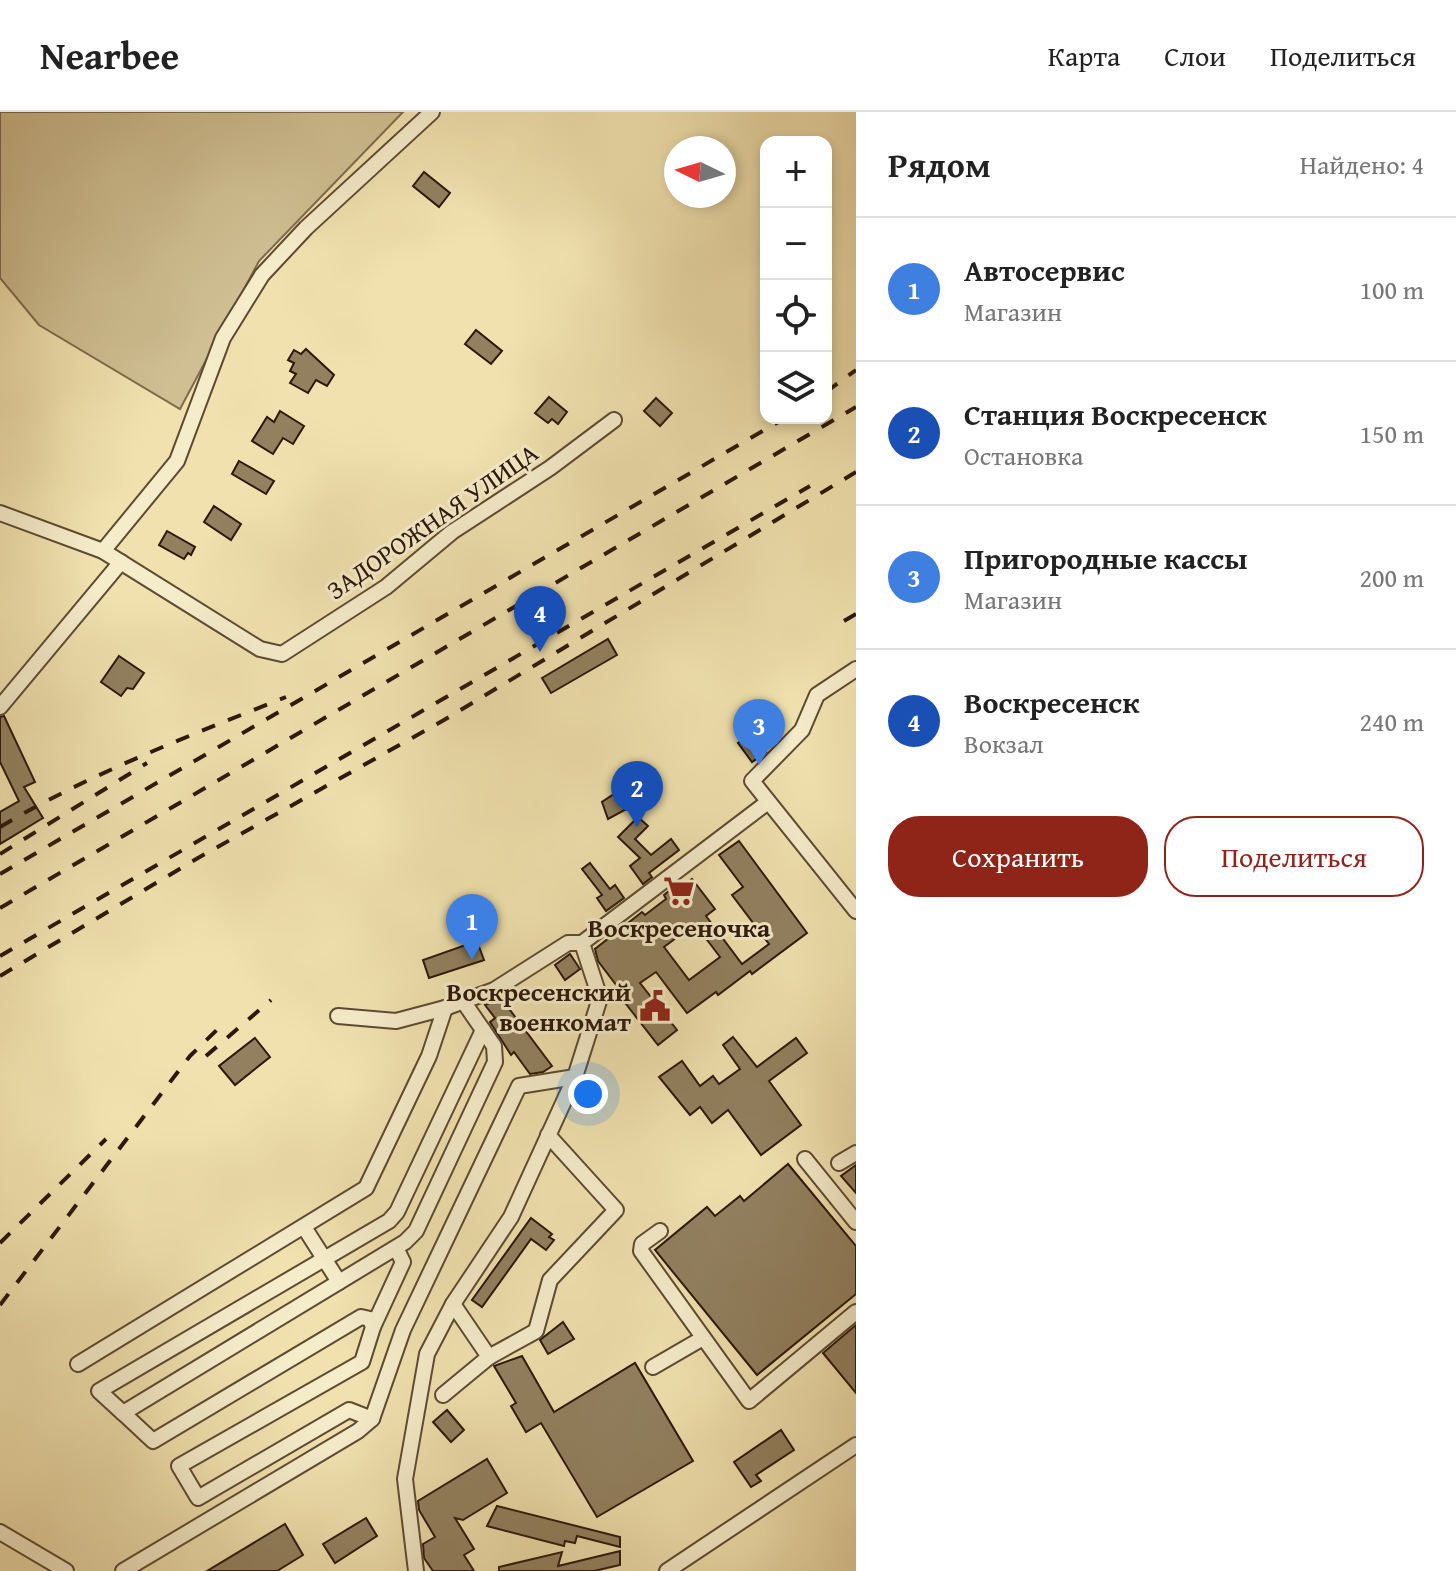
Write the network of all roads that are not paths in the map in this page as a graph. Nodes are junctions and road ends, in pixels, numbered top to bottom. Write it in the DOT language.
graph roads {
  1 [pos="432,112"];
  2 [pos="614,420"];
  3 [pos="0,513"];
  4 [pos="103,551"];
  5 [pos="121,562"];
  6 [pos="856,669"];
  7 [pos="0,707"];
  8 [pos="768,802"];
  9 [pos="856,911"];
  10 [pos="582,943"];
  11 [pos="463,1001"];
  12 [pos="445,1008"];
  13 [pos="338,1016"];
  14 [pos="483,1030"];
  15 [pos="575,1077"];
  16 [pos="548,1135"];
  17 [pos="856,1153"];
  18 [pos="805,1159"];
  19 [pos="839,1163"];
  20 [pos="856,1222"];
  21 [pos="304,1227"];
  22 [pos="660,1231"];
  23 [pos="396,1248"];
  24 [pos="325,1260"];
  25 [pos="339,1282"];
  26 [pos="453,1304"];
  27 [pos="856,1312"];
  28 [pos="373,1327"];
  29 [pos="703,1338"];
  30 [pos="489,1357"];
  31 [pos="78,1364"];
  32 [pos="653,1367"];
  33 [pos="443,1395"];
  34 [pos="123,1413"];
  35 [pos="372,1419"];
  36 [pos="856,1445"];
  37 [pos="0,1532"];
  38 [pos="66,1571"];
  39 [pos="123,1571"];
  40 [pos="416,1571"];
  41 [pos="667,1571"];
  1 -- 4 [label="street"];
  2 -- 5 [label="street, ЗАДОРОЖНАЯ УЛИЦА"];
  3 -- 4 [label="street"];
  4 -- 5 [label="street"];
  5 -- 7 [label="street"];
  6 -- 8 [label="street"];
  8 -- 9 [label="street"];
  8 -- 10 [label="street"];
  10 -- 11 [label="street"];
  10 -- 15 [label="street"];
  11 -- 12 [label="street"];
  11 -- 14 [label="street"];
  12 -- 13 [label="street"];
  12 -- 21 [label="street"];
  14 -- 23 [label="street"];
  14 -- 24 [label="street"];
  15 -- 16 [label="street"];
  15 -- 35 [label="street"];
  16 -- 26 [label="street"];
  16 -- 30 [label="street"];
  17 -- 19 [label="street"];
  18 -- 20 [label="street"];
  21 -- 24 [label="street"];
  21 -- 31 [label="street"];
  22 -- 29 [label="street"];
  23 -- 25 [label="street"];
  23 -- 28 [label="street"];
  24 -- 25 [label="street"];
  24 -- 34 [label="street"];
  25 -- 34 [label="street"];
  26 -- 30 [label="street"];
  26 -- 40 [label="street"];
  27 -- 29 [label="street"];
  28 -- 34 [label="street"];
  28 -- 35 [label="street"];
  29 -- 32 [label="street"];
  30 -- 33 [label="street"];
  35 -- 39 [label="street"];
  36 -- 41 [label="street"];
  37 -- 38 [label="street"];
}
